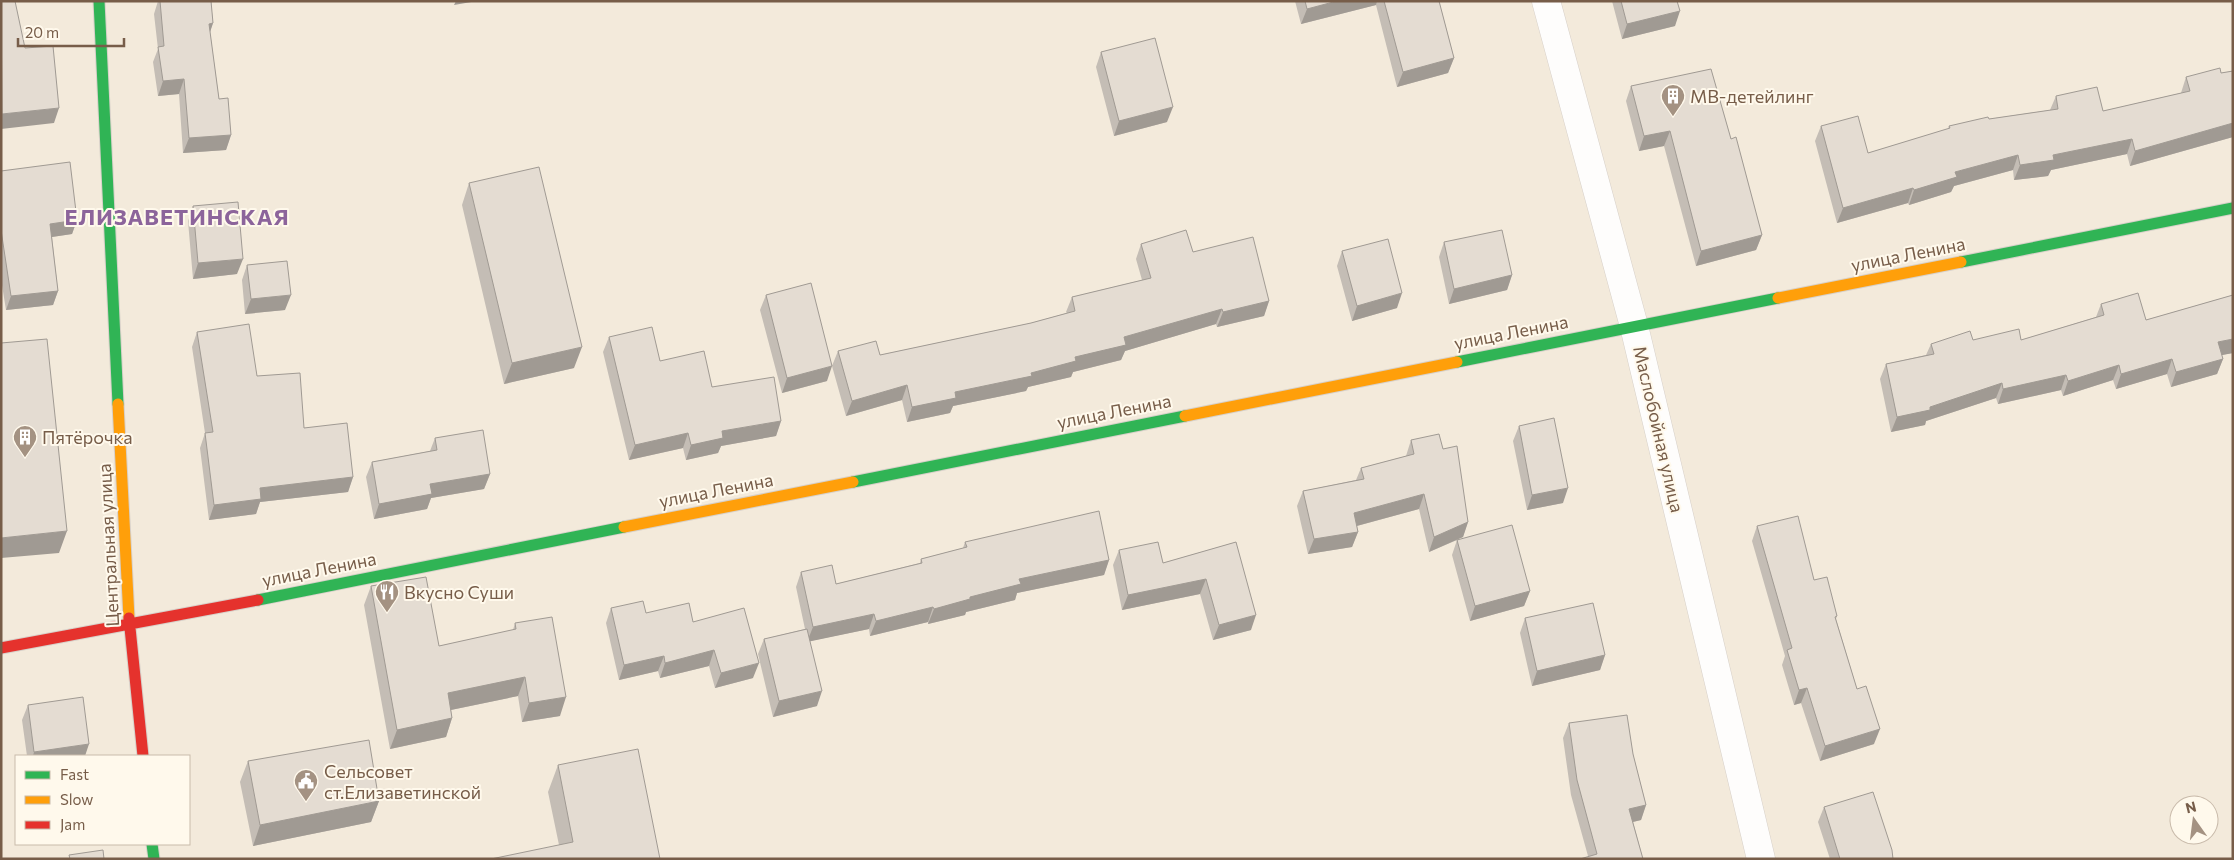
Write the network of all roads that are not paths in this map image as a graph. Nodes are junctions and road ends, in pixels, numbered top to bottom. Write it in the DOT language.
graph roads {
  1 [pos="99,1"];
  2 [pos="1546,1"];
  3 [pos="2233,208"];
  4 [pos="1634,326"];
  5 [pos="129,625"];
  6 [pos="1,648"];
  7 [pos="143,755"];
  8 [pos="152,845"];
  9 [pos="154,859"];
  10 [pos="1761,859"];
  1 -- 5 [label="street, Центральная улица"];
  2 -- 4 [label="street, Маслобойная улица"];
  3 -- 4 [label="street, улица Ленина"];
  4 -- 5 [label="street, улица Ленина"];
  4 -- 10 [label="street, Маслобойная улица"];
  5 -- 6 [label="street, улица Ленина"];
  5 -- 7 [label="street, Центральная улица"];
  8 -- 9 [label="street"];
}
